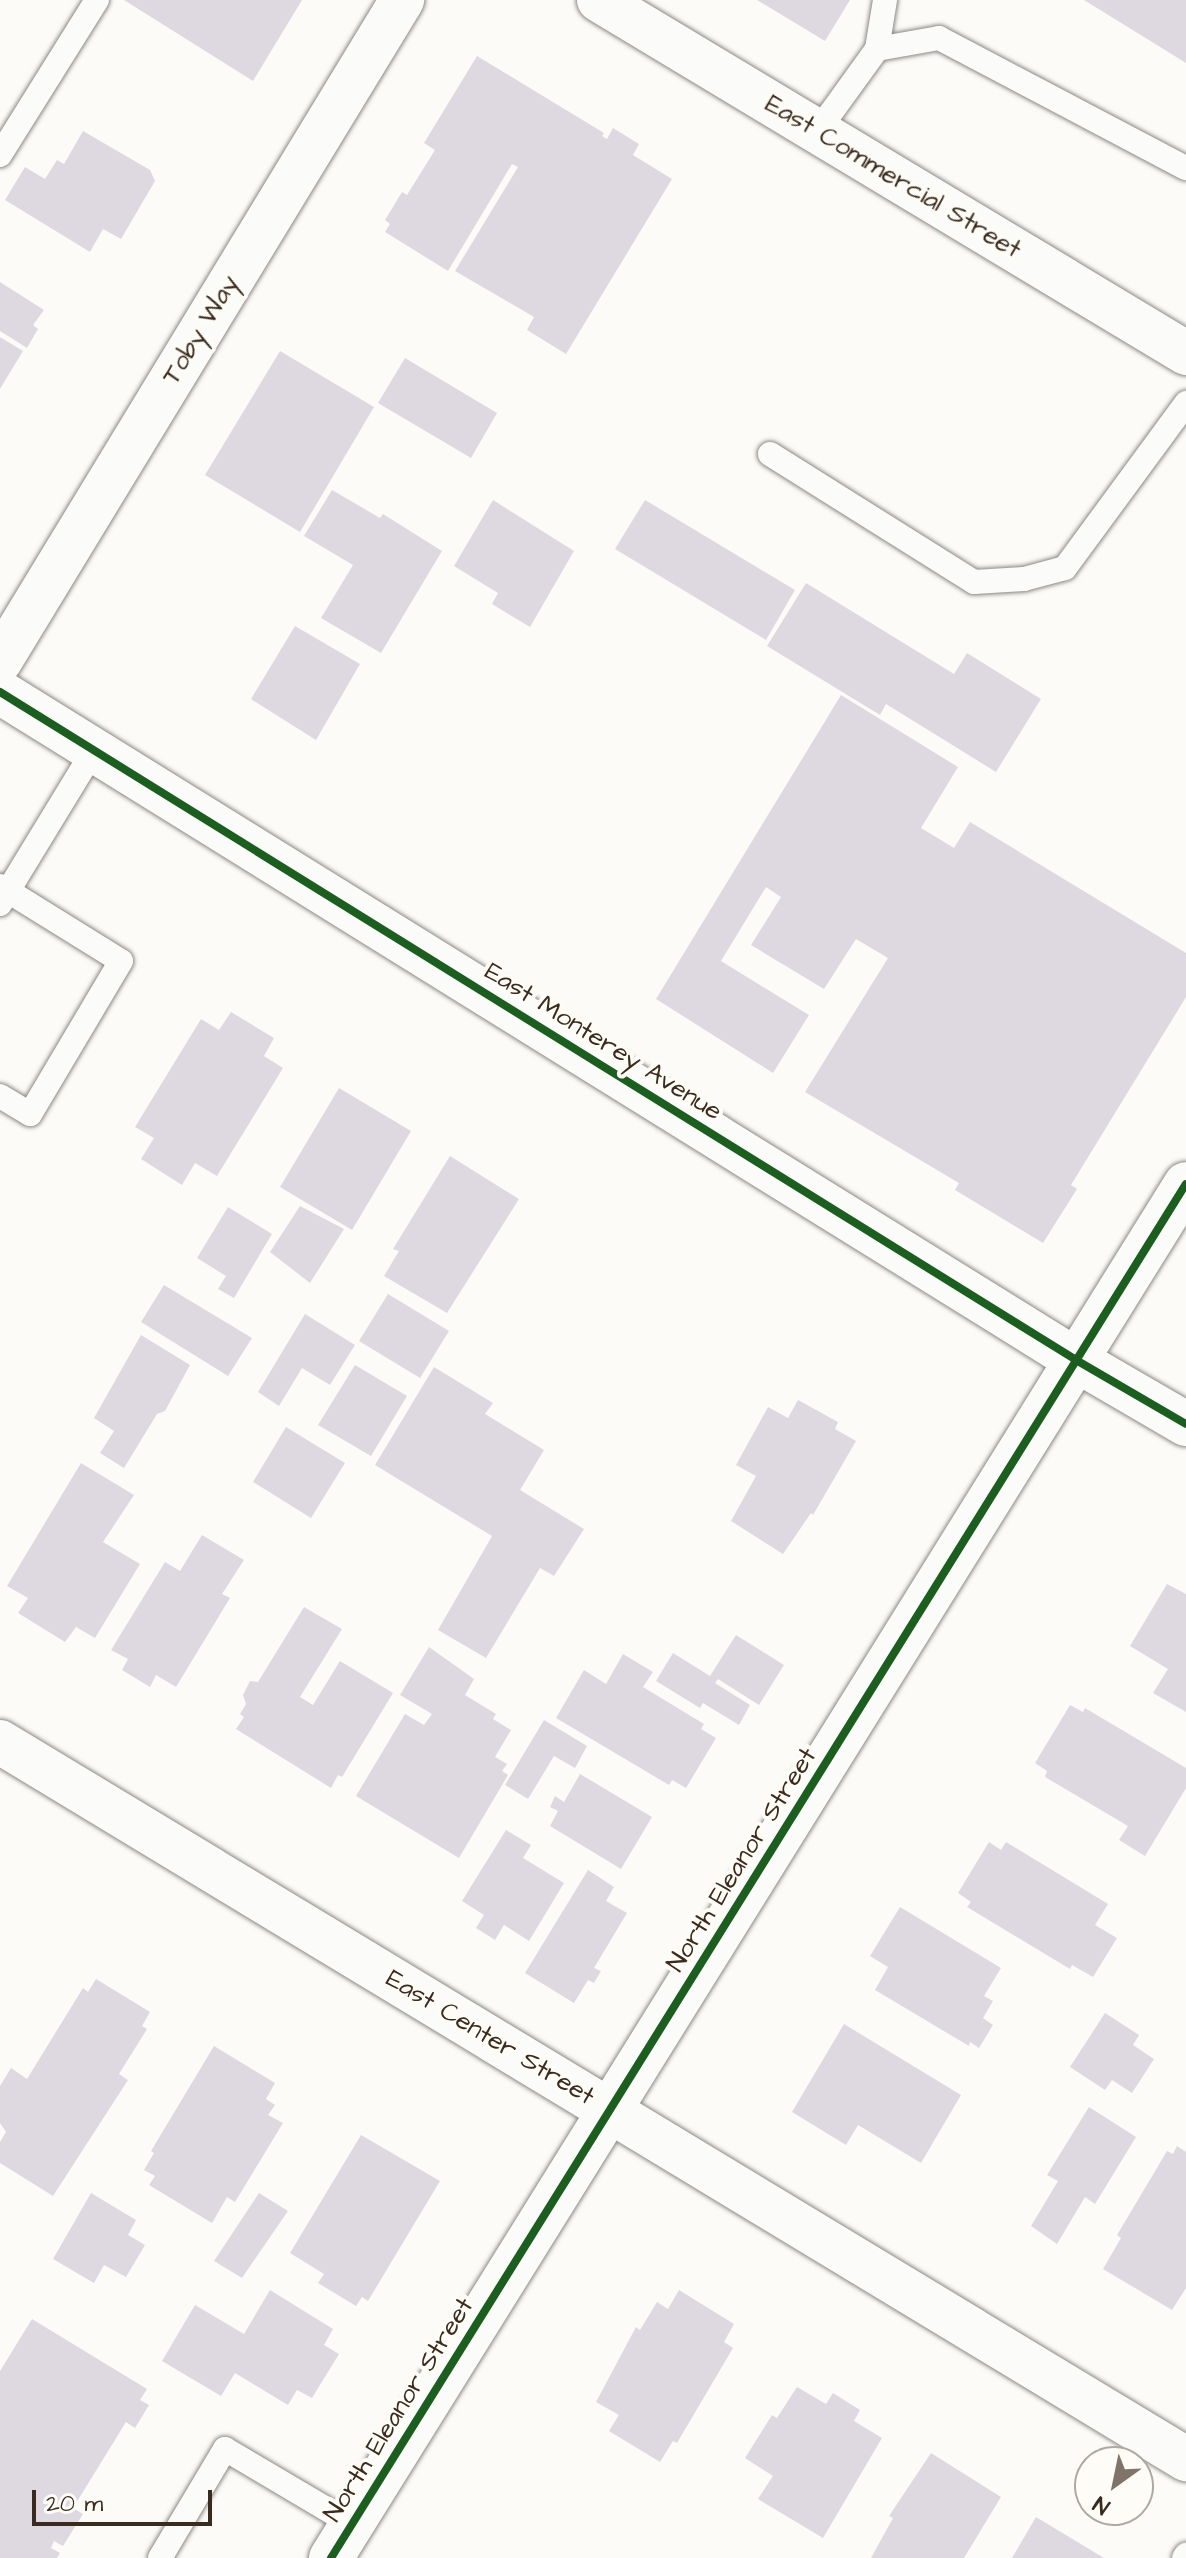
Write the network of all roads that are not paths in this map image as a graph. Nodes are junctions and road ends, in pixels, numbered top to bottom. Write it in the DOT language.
graph roads {
  1 [pos="97,0"];
  2 [pos="402,0"];
  3 [pos="599,0"];
  4 [pos="885,0"];
  5 [pos="877,49"];
  6 [pos="817,132"];
  7 [pos="0,155"];
  8 [pos="1186,168"];
  9 [pos="1186,353"];
  10 [pos="1186,403"];
  11 [pos="770,454"];
  12 [pos="0,661"];
  13 [pos="0,692"];
  14 [pos="94,750"];
  15 [pos="3,893"];
  16 [pos="0,1096"];
  17 [pos="1186,1184"];
  18 [pos="1076,1360"];
  19 [pos="1186,1424"];
  20 [pos="0,1742"];
  21 [pos="609,2110"];
  22 [pos="1186,2459"];
  23 [pos="338,2549"];
  24 [pos="160,2558"];
  1 -- 7 [label="lane"];
  2 -- 12 [label="street, Toby Way"];
  3 -- 6 [label="street, East Commercial Street"];
  4 -- 5 [label="lane"];
  5 -- 6 [label="lane"];
  5 -- 8 [label="lane"];
  6 -- 9 [label="street, East Commercial Street"];
  10 -- 11 [label="lane"];
  13 -- 14 [label="street, East Monterey Avenue"];
  14 -- 15 [label="lane"];
  14 -- 18 [label="street, East Monterey Avenue"];
  15 -- 16 [label="lane"];
  17 -- 18 [label="street, North Eleanor Street"];
  18 -- 19 [label="street, East Monterey Avenue"];
  18 -- 21 [label="street, North Eleanor Street"];
  20 -- 21 [label="street, East Center Street"];
  21 -- 22 [label="street, East Center Street"];
  21 -- 23 [label="street, North Eleanor Street"];
  23 -- 24 [label="lane"];
}
